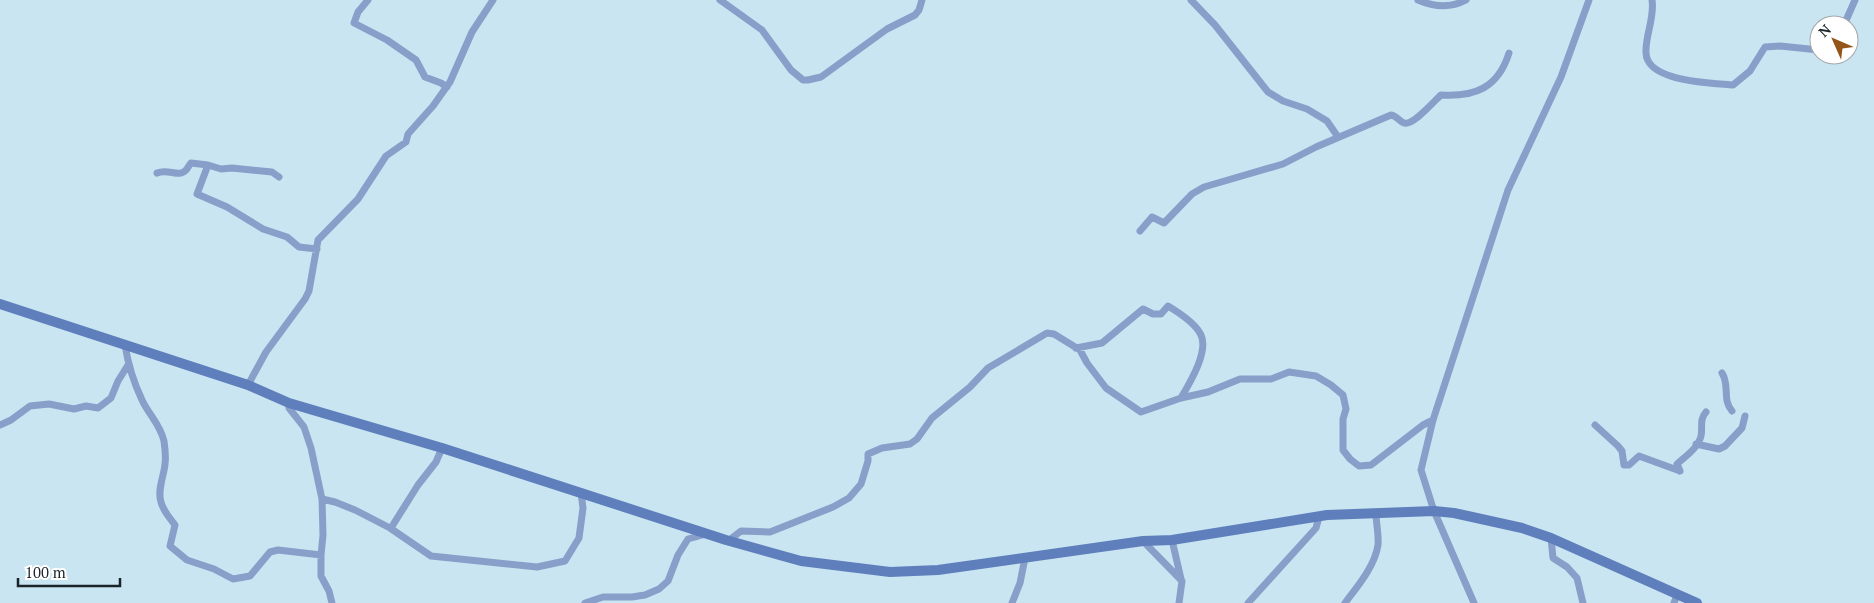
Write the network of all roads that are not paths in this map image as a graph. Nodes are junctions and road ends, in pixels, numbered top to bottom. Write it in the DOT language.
graph roads {
  1 [pos="368,0"];
  2 [pos="493,0"];
  3 [pos="720,0"];
  4 [pos="922,0"];
  5 [pos="1191,0"];
  6 [pos="1418,0"];
  7 [pos="1466,0"];
  8 [pos="1589,0"];
  9 [pos="1652,0"];
  10 [pos="1855,0"];
  11 [pos="1848,15"];
  12 [pos="1809,49"];
  13 [pos="1509,53"];
  14 [pos="447,87"];
  15 [pos="1338,137"];
  16 [pos="208,165"];
  17 [pos="157,173"];
  18 [pos="279,177"];
  19 [pos="1140,230"];
  20 [pos="317,249"];
  21 [pos="0,304"];
  22 [pos="125,345"];
  23 [pos="1076,348"];
  24 [pos="128,365"];
  25 [pos="1722,372"];
  26 [pos="248,385"];
  27 [pos="1181,398"];
  28 [pos="289,404"];
  29 [pos="1732,411"];
  30 [pos="1706,412"];
  31 [pos="1745,416"];
  32 [pos="1433,420"];
  33 [pos="0,425"];
  34 [pos="1595,426"];
  35 [pos="1696,444"];
  36 [pos="442,448"];
  37 [pos="582,493"];
  38 [pos="322,499"];
  39 [pos="1434,511"];
  40 [pos="1376,513"];
  41 [pos="1319,517"];
  42 [pos="391,528"];
  43 [pos="706,534"];
  44 [pos="1551,538"];
  45 [pos="1172,540"];
  46 [pos="728,541"];
  47 [pos="1143,541"];
  48 [pos="321,555"];
  49 [pos="1025,558"];
  50 [pos="1182,582"];
  51 [pos="1676,599"];
  52 [pos="332,603"];
  53 [pos="585,603"];
  54 [pos="1012,603"];
  55 [pos="1179,603"];
  56 [pos="1248,603"];
  57 [pos="1345,603"];
  58 [pos="1474,603"];
  59 [pos="1583,603"];
  60 [pos="1696,603"];
  1 -- 14 [label="street"];
  2 -- 14 [label="street"];
  3 -- 4 [label="street"];
  5 -- 15 [label="street"];
  6 -- 7 [label="street"];
  8 -- 32 [label="street"];
  9 -- 12 [label="street"];
  10 -- 11 [label="street"];
  13 -- 15 [label="street"];
  14 -- 20 [label="street"];
  15 -- 19 [label="street"];
  16 -- 17 [label="street"];
  16 -- 18 [label="street"];
  16 -- 20 [label="street"];
  20 -- 26 [label="street"];
  21 -- 22 [label="street"];
  22 -- 24 [label="street"];
  22 -- 26 [label="street"];
  23 -- 27 [label="street"];
  23 -- 27 [label="street"];
  23 -- 46 [label="street"];
  24 -- 33 [label="street"];
  24 -- 48 [label="street"];
  25 -- 29 [label="street"];
  26 -- 28 [label="street"];
  27 -- 32 [label="street"];
  28 -- 36 [label="street"];
  28 -- 38 [label="street"];
  30 -- 35 [label="street"];
  31 -- 35 [label="street"];
  32 -- 39 [label="street"];
  34 -- 35 [label="street"];
  36 -- 37 [label="street"];
  36 -- 42 [label="street"];
  37 -- 42 [label="street"];
  37 -- 43 [label="street"];
  38 -- 42 [label="street"];
  38 -- 48 [label="street"];
  39 -- 40 [label="street"];
  39 -- 44 [label="street"];
  39 -- 58 [label="street"];
  40 -- 41 [label="street"];
  40 -- 57 [label="street"];
  41 -- 45 [label="street"];
  41 -- 56 [label="street"];
  43 -- 46 [label="street"];
  43 -- 53 [label="street"];
  44 -- 51 [label="street"];
  44 -- 59 [label="street"];
  45 -- 47 [label="street"];
  45 -- 50 [label="street"];
  46 -- 49 [label="street"];
  47 -- 49 [label="street"];
  47 -- 50 [label="street"];
  48 -- 52 [label="street"];
  49 -- 54 [label="street"];
  50 -- 55 [label="street"];
  51 -- 60 [label="street"];
}
